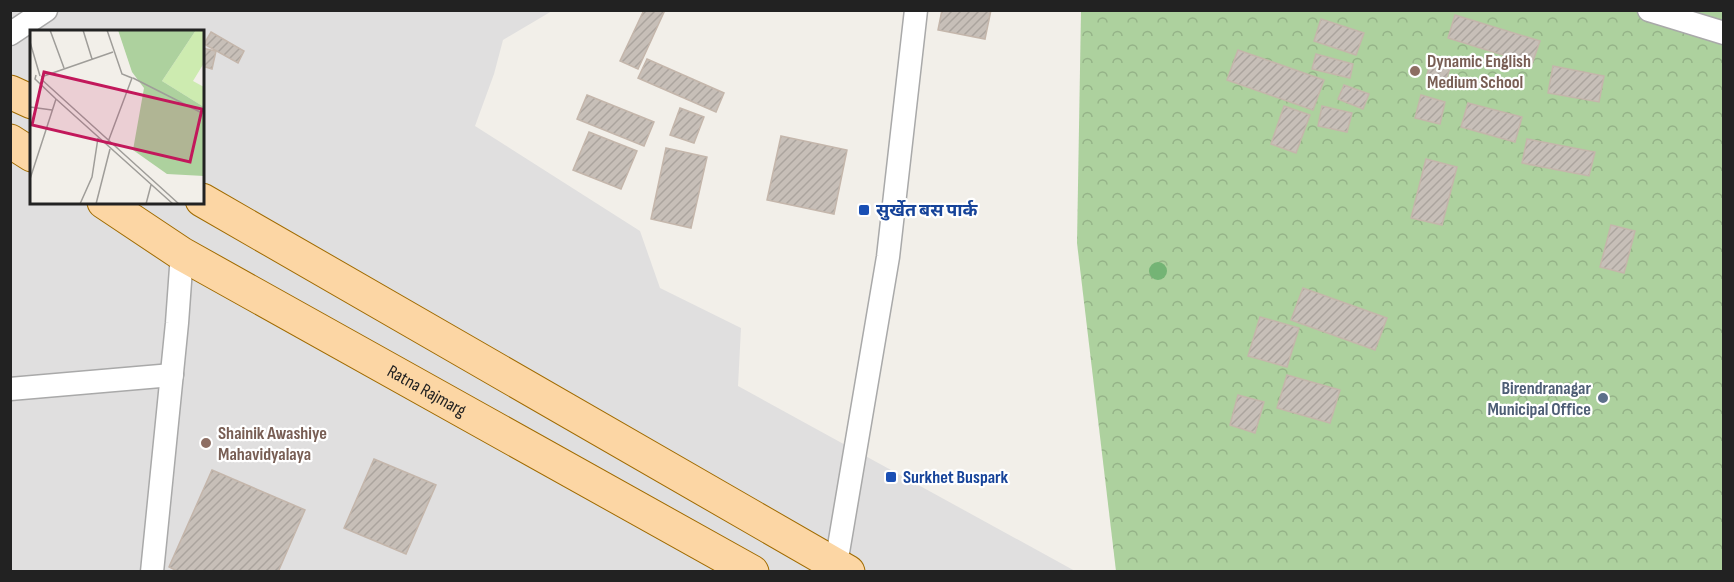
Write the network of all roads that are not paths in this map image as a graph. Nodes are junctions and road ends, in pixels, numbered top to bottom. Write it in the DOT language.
graph roads {
  1 [pos="46,10"];
  2 [pos="916,10"];
  3 [pos="1648,10"];
  4 [pos="1724,33"];
  5 [pos="10,34"];
  6 [pos="10,92"];
  7 [pos="30,101"];
  8 [pos="10,141"];
  9 [pos="30,154"];
  10 [pos="204,201"];
  11 [pos="107,204"];
  12 [pos="182,254"];
  13 [pos="172,375"];
  14 [pos="10,389"];
  15 [pos="839,569"];
  16 [pos="152,572"];
  17 [pos="752,572"];
  1 -- 5 [label="street"];
  2 -- 15 [label="street"];
  3 -- 4 [label="street"];
  6 -- 7 [label="main road"];
  8 -- 9 [label="main road"];
  10 -- 15 [label="main road"];
  11 -- 12 [label="main road, Ratna Rajmarg"];
  12 -- 13 [label="street"];
  12 -- 17 [label="main road, Ratna Rajmarg"];
  13 -- 14 [label="street"];
  13 -- 16 [label="street"];
}
